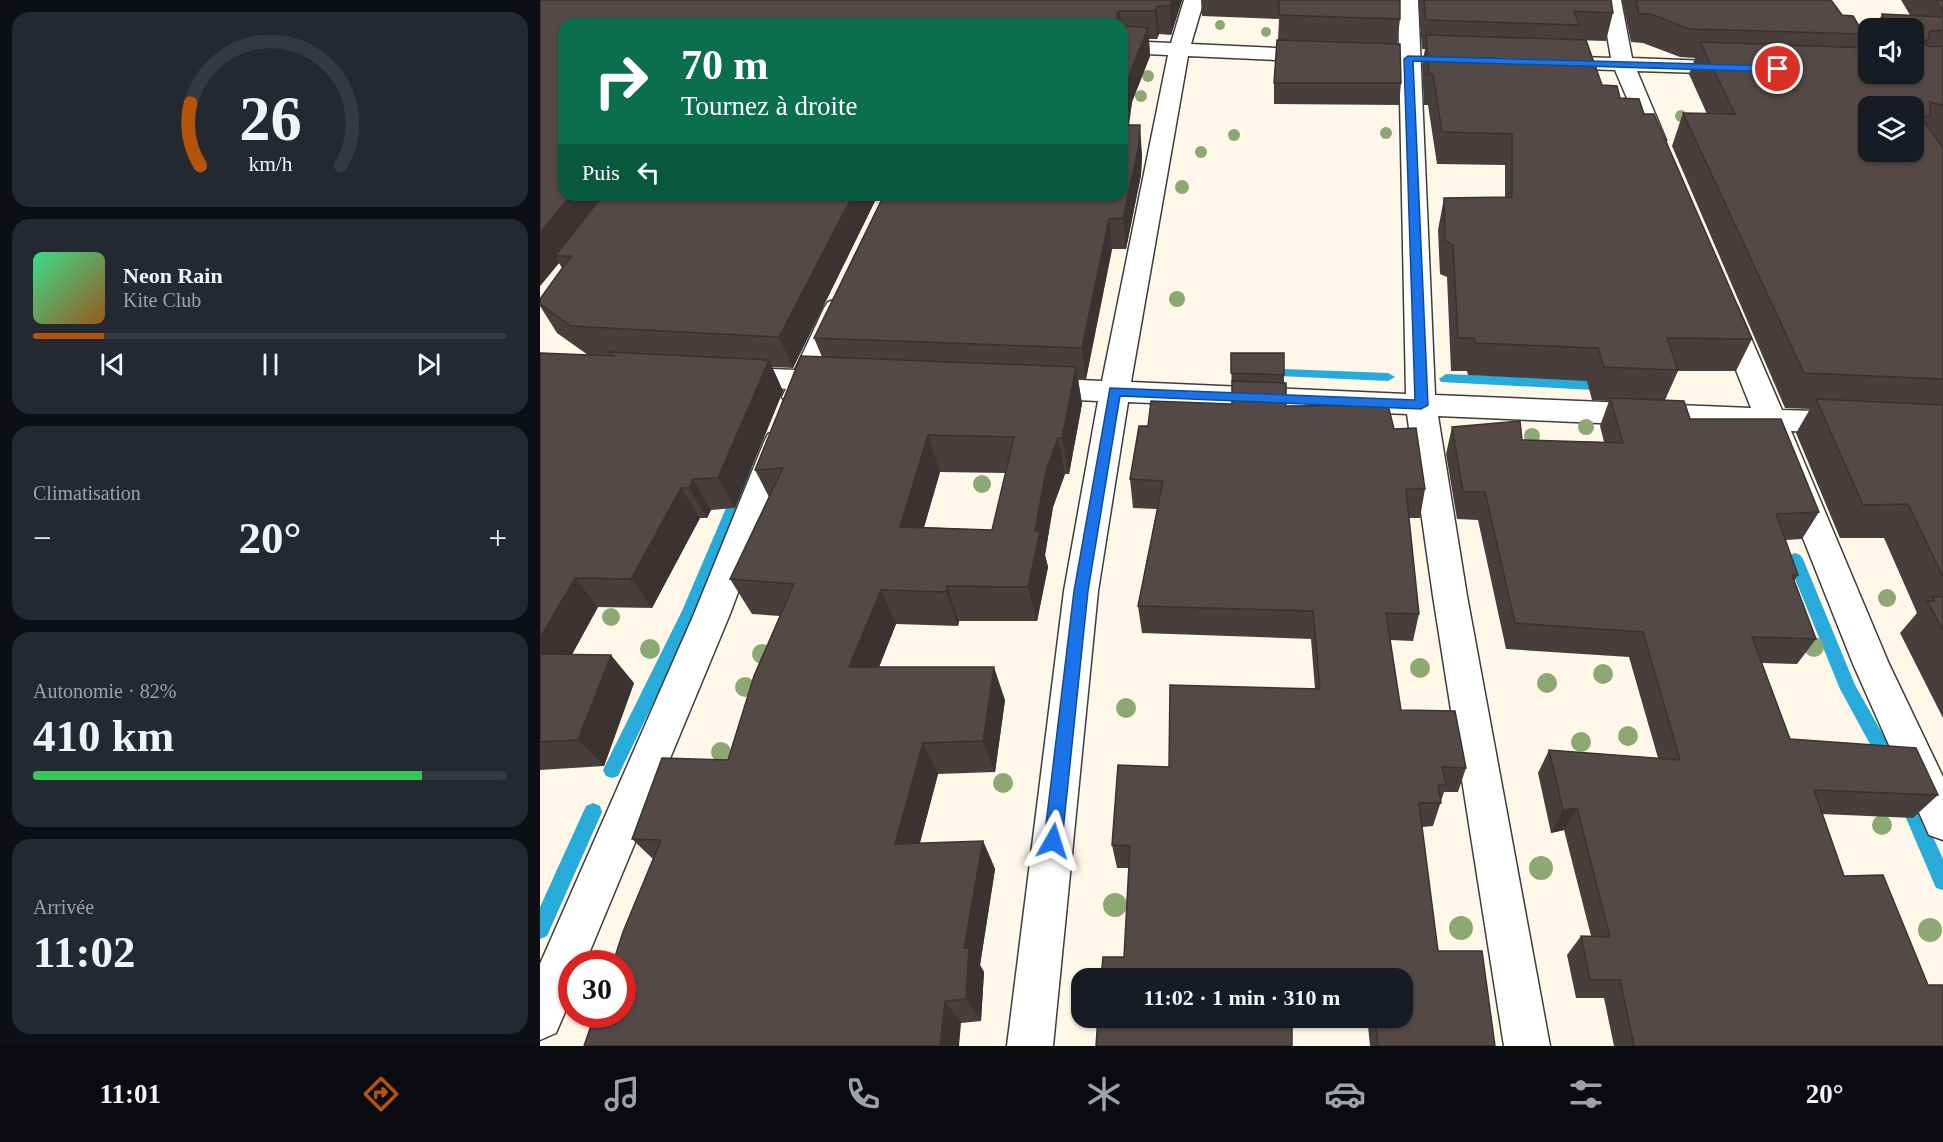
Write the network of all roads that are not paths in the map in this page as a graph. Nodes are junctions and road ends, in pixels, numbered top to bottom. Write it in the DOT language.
graph roads {
  1 [pos="1194,0"];
  2 [pos="1408,0"];
  3 [pos="1611,0"];
  4 [pos="1128,47"];
  5 [pos="1179,50"];
  6 [pos="1340,56"];
  7 [pos="1528,62"];
  8 [pos="1623,64"];
  9 [pos="1751,68"];
  10 [pos="1664,161"];
  11 [pos="853,277"];
  12 [pos="1718,290"];
  13 [pos="708,375"];
  14 [pos="804,380"];
  15 [pos="863,382"];
  16 [pos="1007,387"];
  17 [pos="1114,391"];
  18 [pos="1421,405"];
  19 [pos="1773,419"];
  20 [pos="1875,424"];
  21 [pos="1943,821"];
  22 [pos="540,1017"];
  23 [pos="1030,1046"];
  24 [pos="1527,1046"];
  1 -- 5 [label="street"];
  2 -- 18 [label="street"];
  3 -- 8 [label="street"];
  4 -- 5 [label="street"];
  5 -- 6 [label="street"];
  5 -- 17 [label="street"];
  7 -- 8 [label="street"];
  8 -- 9 [label="street"];
  8 -- 10 [label="street"];
  11 -- 14 [label="street"];
  12 -- 19 [label="street"];
  13 -- 14 [label="street"];
  14 -- 15 [label="street"];
  14 -- 22 [label="street"];
  16 -- 17 [label="street"];
  17 -- 18 [label="street"];
  17 -- 23 [label="street"];
  18 -- 19 [label="street"];
  18 -- 24 [label="street"];
  19 -- 20 [label="street"];
  19 -- 21 [label="street"];
}
